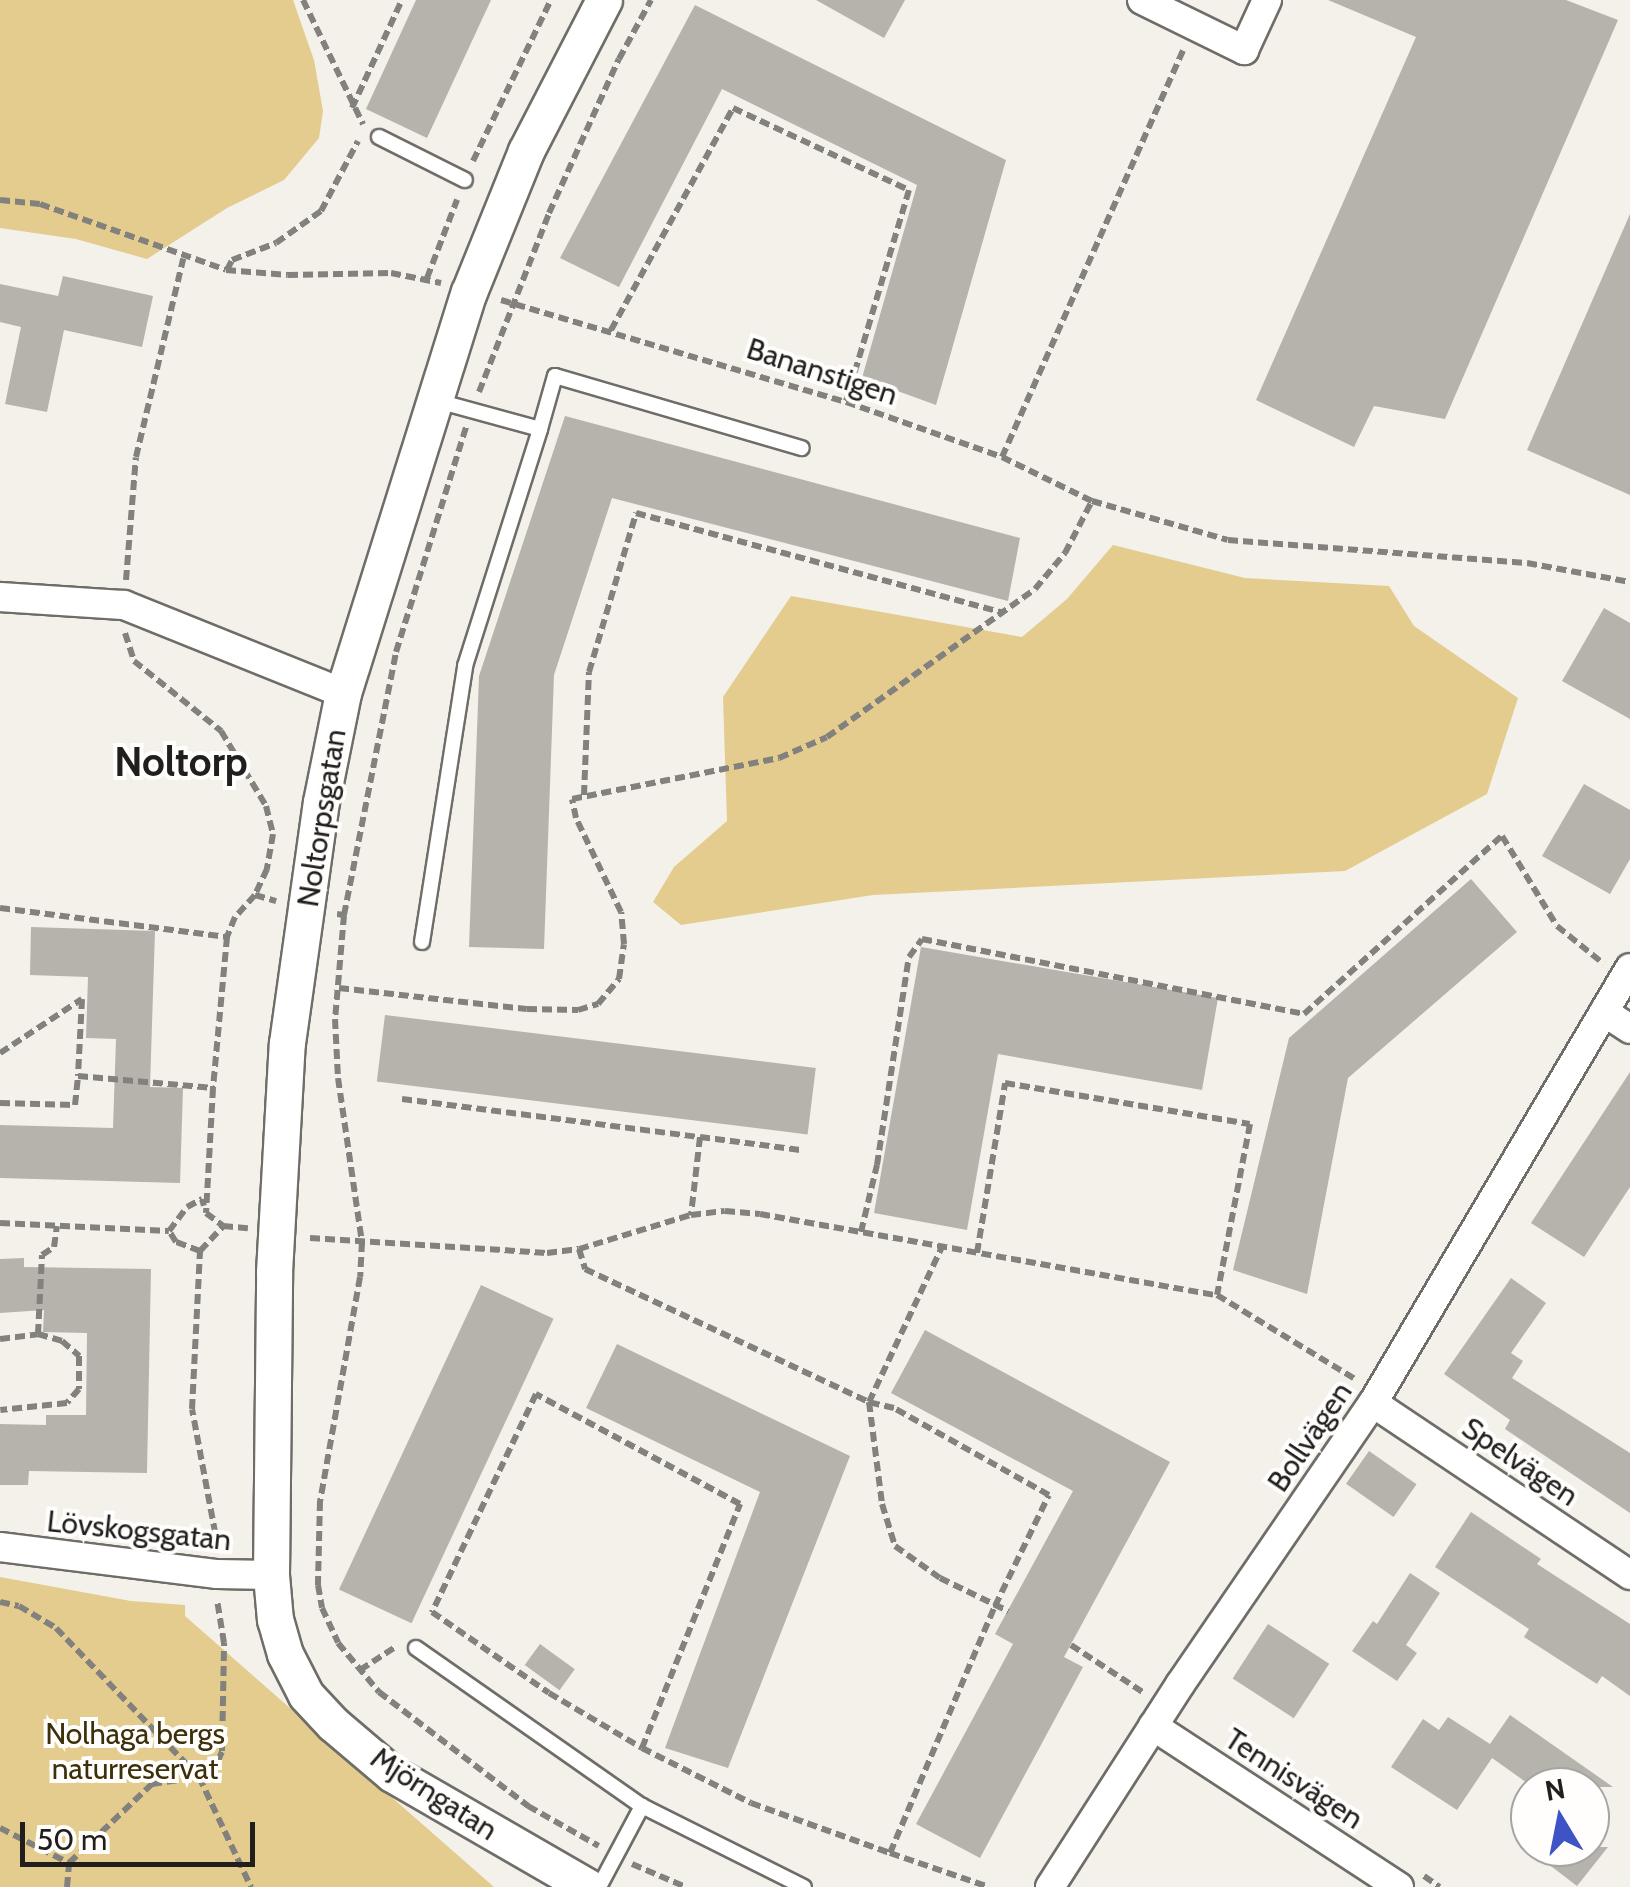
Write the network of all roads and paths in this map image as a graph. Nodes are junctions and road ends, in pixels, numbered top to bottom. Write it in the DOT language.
graph roads {
  1 [pos="303,0"];
  2 [pos="402,0"];
  3 [pos="550,0"];
  4 [pos="604,0"];
  5 [pos="651,0"];
  6 [pos="1142,0"];
  7 [pos="1266,0"];
  8 [pos="1194,26"];
  9 [pos="352,108"];
  10 [pos="379,138"];
  11 [pos="464,180"];
  12 [pos="0,200"];
  13 [pos="183,258"];
  14 [pos="226,270"];
  15 [pos="426,278"];
  16 [pos="469,292"];
  17 [pos="513,303"];
  18 [pos="611,330"];
  19 [pos="434,400"];
  20 [pos="846,402"];
  21 [pos="471,410"];
  22 [pos="540,429"];
  23 [pos="802,448"];
  24 [pos="1002,457"];
  25 [pos="1092,501"];
  26 [pos="1630,582"];
  27 [pos="0,597"];
  28 [pos="124,605"];
  29 [pos="1004,613"];
  30 [pos="343,693"];
  31 [pos="584,795"];
  32 [pos="256,895"];
  33 [pos="0,908"];
  34 [pos="307,909"];
  35 [pos="344,916"];
  36 [pos="227,937"];
  37 [pos="422,942"];
  38 [pos="1628,972"];
  39 [pos="339,988"];
  40 [pos="1604,1012"];
  41 [pos="1630,1029"];
  42 [pos="0,1053"];
  43 [pos="78,1076"];
  44 [pos="213,1088"];
  45 [pos="402,1099"];
  46 [pos="0,1103"];
  47 [pos="700,1137"];
  48 [pos="800,1150"];
  49 [pos="206,1213"];
  50 [pos="691,1215"];
  51 [pos="0,1223"];
  52 [pos="57,1226"];
  53 [pos="223,1226"];
  54 [pos="250,1228"];
  55 [pos="169,1231"];
  56 [pos="862,1232"];
  57 [pos="310,1238"];
  58 [pos="362,1242"];
  59 [pos="942,1247"];
  60 [pos="579,1250"];
  61 [pos="200,1251"];
  62 [pos="977,1254"];
  63 [pos="1217,1295"];
  64 [pos="38,1334"];
  65 [pos="0,1338"];
  66 [pos="1376,1399"];
  67 [pos="869,1402"];
  68 [pos="0,1410"];
  69 [pos="0,1547"];
  70 [pos="217,1574"];
  71 [pos="272,1575"];
  72 [pos="1630,1575"];
  73 [pos="0,1602"];
  74 [pos="995,1606"];
  75 [pos="1008,1610"];
  76 [pos="1071,1645"];
  77 [pos="416,1648"];
  78 [pos="298,1680"];
  79 [pos="1149,1696"];
  80 [pos="1153,1726"];
  81 [pos="642,1748"];
  82 [pos="199,1777"];
  83 [pos="642,1806"];
  84 [pos="0,1828"];
  85 [pos="890,1853"];
  86 [pos="616,1855"];
  87 [pos="69,1863"];
  88 [pos="67,1887"];
  89 [pos="251,1887"];
  90 [pos="588,1887"];
  91 [pos="599,1887"];
  92 [pos="686,1887"];
  93 [pos="804,1887"];
  94 [pos="989,1887"];
  95 [pos="1050,1887"];
  96 [pos="1399,1887"];
  1 -- 9 [label="path"];
  2 -- 9 [label="path"];
  3 -- 11 [label="path"];
  4 -- 16 [label="street, Noltorpsgatan"];
  5 -- 17 [label="path"];
  6 -- 8 [label="street"];
  7 -- 8 [label="street"];
  8 -- 24 [label="path"];
  9 -- 14 [label="path"];
  10 -- 11 [label="lane"];
  11 -- 15 [label="path"];
  12 -- 13 [label="path, Bananstigen"];
  13 -- 14 [label="path, Bananstigen"];
  13 -- 28 [label="path"];
  14 -- 15 [label="path, Bananstigen"];
  15 -- 16 [label="path, Bananstigen"];
  16 -- 17 [label="path, Bananstigen"];
  16 -- 19 [label="street, Noltorpsgatan"];
  17 -- 18 [label="path, Bananstigen"];
  17 -- 21 [label="path"];
  18 -- 20 [label="path, Bananstigen"];
  18 -- 20 [label="path"];
  19 -- 21 [label="lane"];
  19 -- 30 [label="street, Noltorpsgatan"];
  20 -- 24 [label="path, Bananstigen"];
  21 -- 22 [label="lane"];
  21 -- 35 [label="path"];
  22 -- 23 [label="lane"];
  22 -- 37 [label="lane"];
  24 -- 25 [label="path, Bananstigen"];
  25 -- 26 [label="path, Bananstigen"];
  25 -- 29 [label="path"];
  27 -- 28 [label="street"];
  28 -- 30 [label="street"];
  28 -- 32 [label="path"];
  29 -- 31 [label="path"];
  29 -- 31 [label="path"];
  30 -- 34 [label="street, Noltorpsgatan"];
  31 -- 39 [label="path"];
  32 -- 34 [label="path"];
  32 -- 36 [label="path"];
  33 -- 36 [label="path"];
  34 -- 35 [label="path"];
  34 -- 71 [label="street, Noltorpsgatan"];
  35 -- 39 [label="path"];
  36 -- 44 [label="path"];
  38 -- 40 [label="street, Bollvägen"];
  38 -- 56 [label="path"];
  39 -- 58 [label="path"];
  40 -- 41 [label="street"];
  40 -- 66 [label="street, Bollvägen"];
  42 -- 43 [label="path"];
  43 -- 44 [label="path"];
  43 -- 46 [label="path"];
  44 -- 49 [label="path"];
  45 -- 47 [label="path"];
  47 -- 48 [label="path"];
  47 -- 50 [label="path"];
  49 -- 53 [label="path"];
  49 -- 55 [label="path"];
  50 -- 56 [label="path"];
  50 -- 60 [label="path"];
  51 -- 52 [label="path"];
  52 -- 55 [label="path"];
  52 -- 64 [label="path"];
  53 -- 54 [label="path"];
  53 -- 61 [label="path"];
  55 -- 61 [label="path"];
  56 -- 59 [label="path"];
  57 -- 58 [label="path"];
  58 -- 60 [label="path"];
  58 -- 86 [label="path"];
  59 -- 62 [label="path"];
  59 -- 67 [label="path"];
  60 -- 67 [label="path"];
  61 -- 70 [label="path"];
  62 -- 63 [label="path"];
  62 -- 63 [label="path"];
  63 -- 66 [label="path"];
  64 -- 65 [label="path"];
  64 -- 68 [label="path"];
  66 -- 72 [label="street, Spelvägen"];
  66 -- 80 [label="street, Bollvägen"];
  67 -- 74 [label="path"];
  67 -- 74 [label="path"];
  69 -- 70 [label="street, Lövskogsgatan"];
  70 -- 71 [label="street, Lövskogsgatan"];
  70 -- 82 [label="path"];
  71 -- 78 [label="street, Noltorpsgatan"];
  73 -- 82 [label="path"];
  74 -- 75 [label="path"];
  74 -- 85 [label="path"];
  76 -- 79 [label="path"];
  77 -- 83 [label="lane"];
  78 -- 90 [label="street, Mjörngatan"];
  80 -- 95 [label="street, Bollvägen"];
  80 -- 96 [label="street, Tennisvägen"];
  81 -- 81 [label="path"];
  81 -- 85 [label="path"];
  82 -- 87 [label="path"];
  82 -- 89 [label="path"];
  83 -- 86 [label="lane"];
  83 -- 93 [label="lane"];
  84 -- 87 [label="path"];
  85 -- 94 [label="path"];
  86 -- 91 [label="lane"];
  86 -- 92 [label="path"];
  87 -- 88 [label="path"];
}
